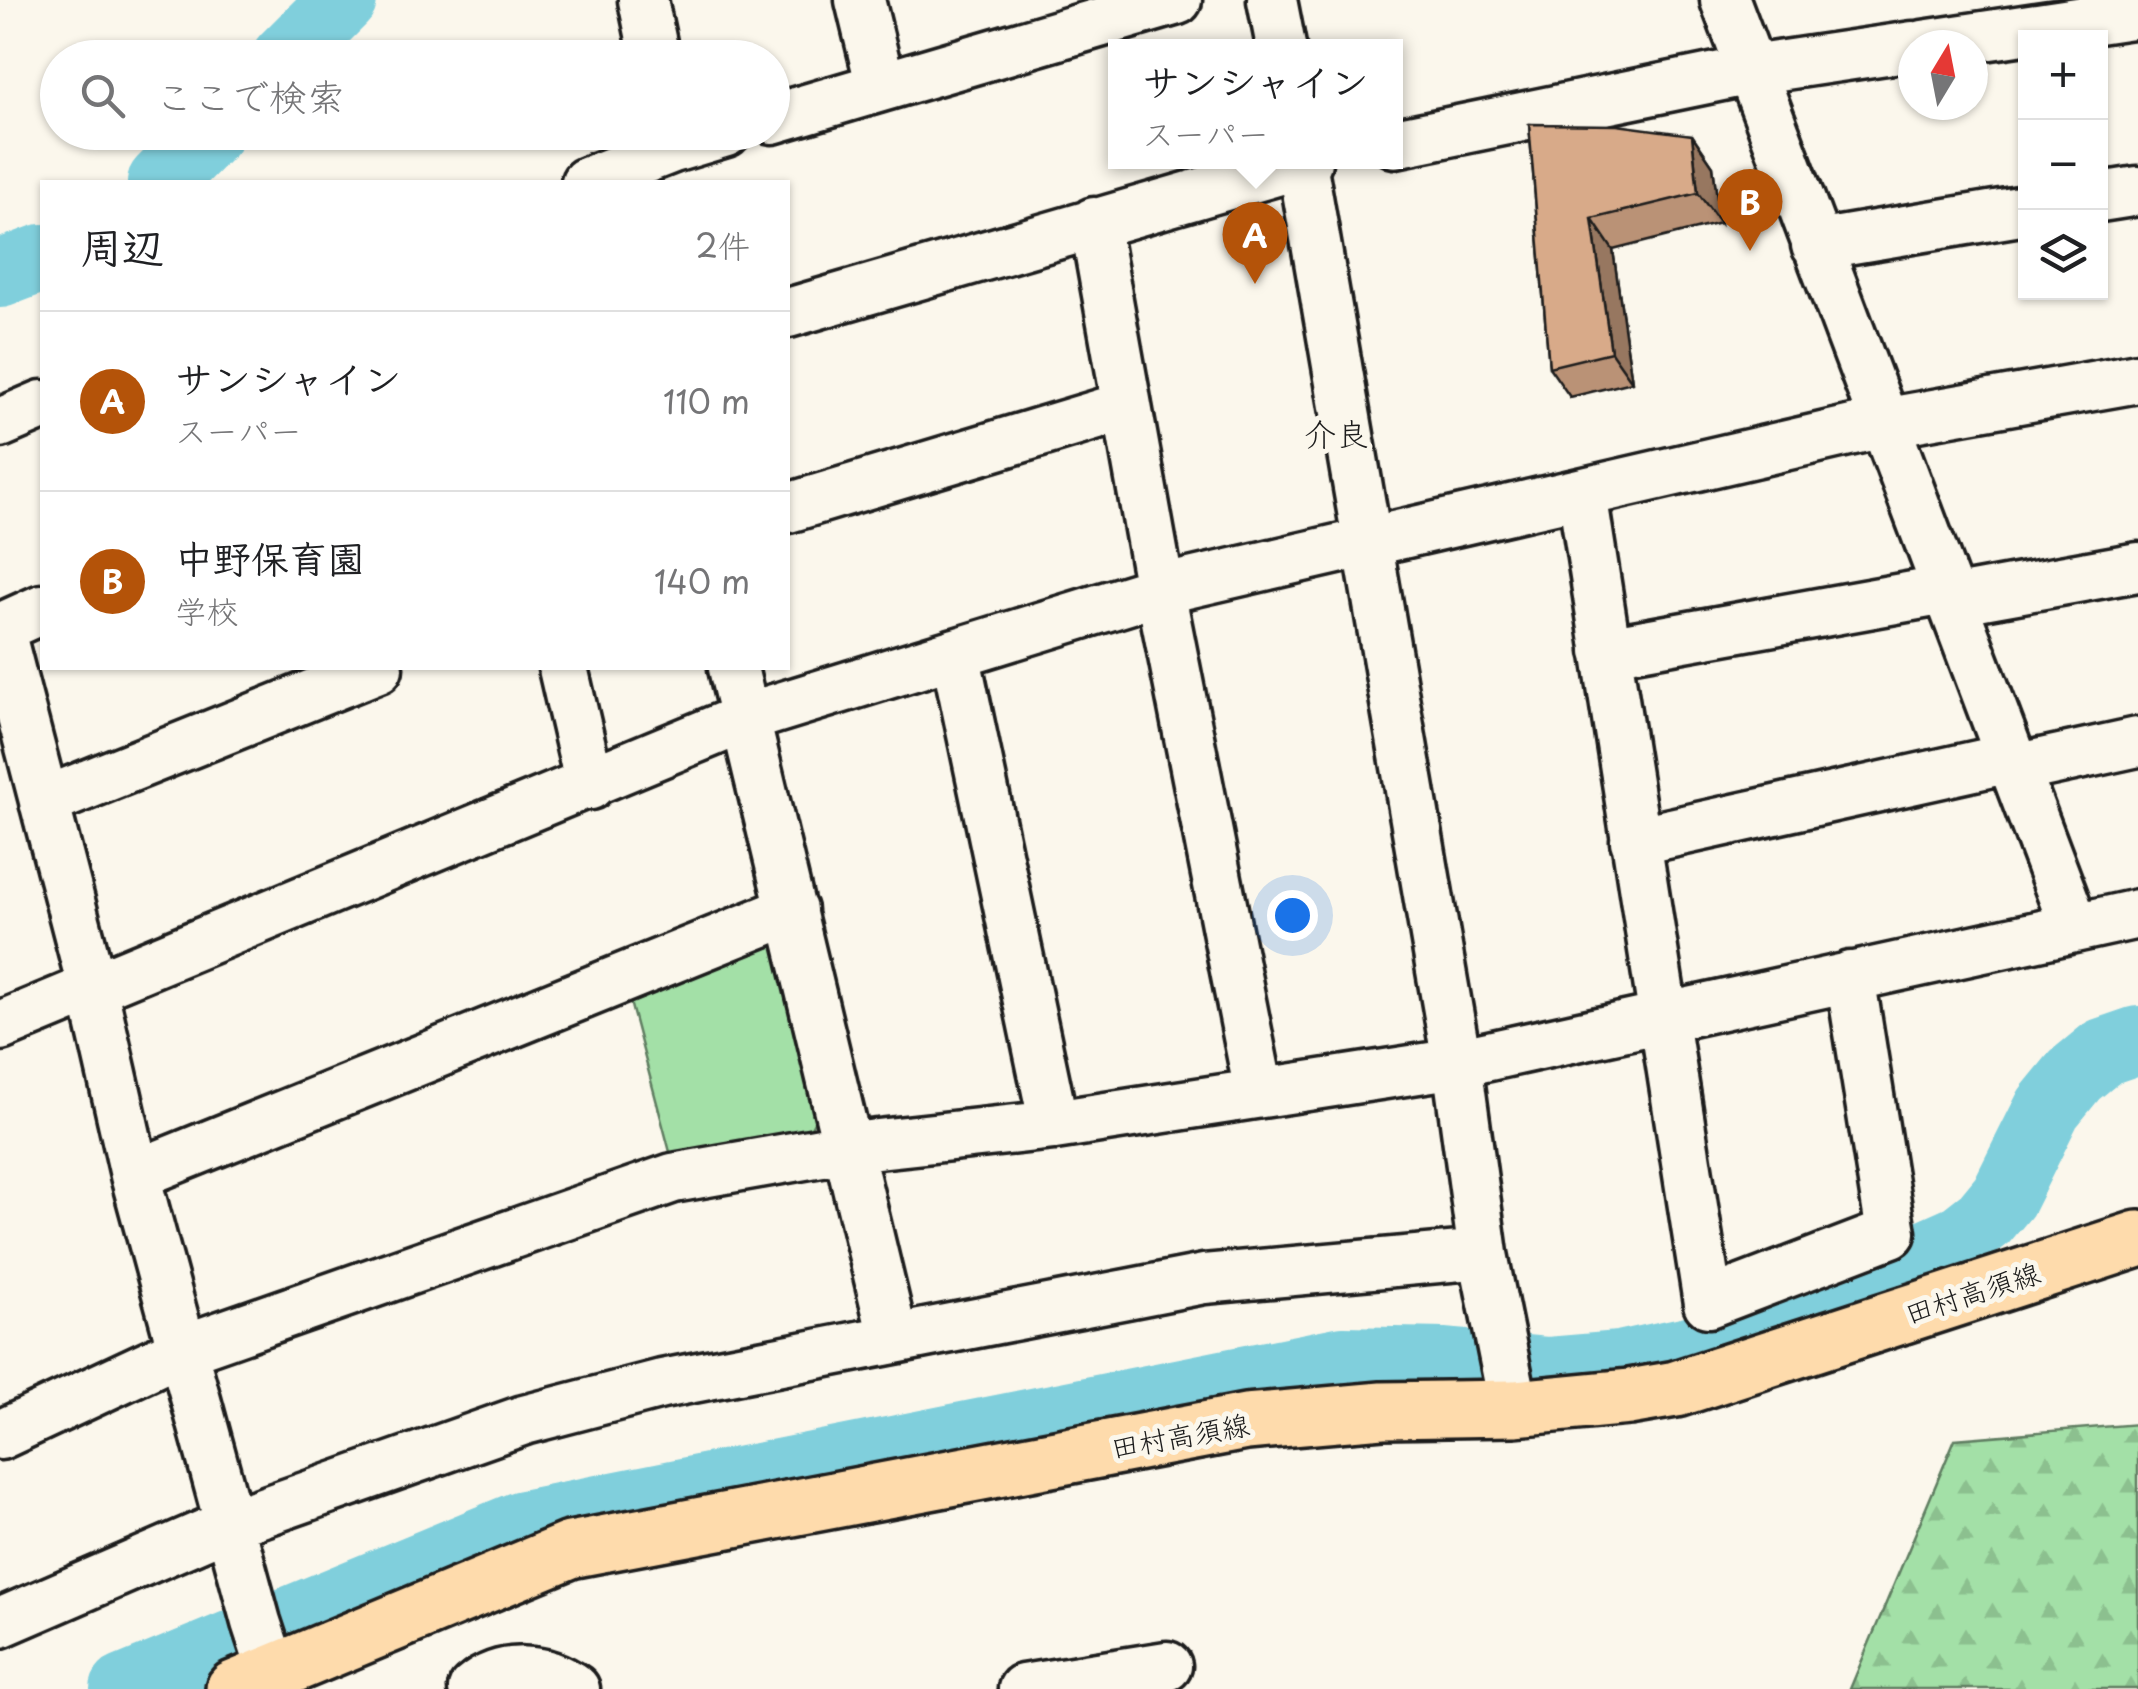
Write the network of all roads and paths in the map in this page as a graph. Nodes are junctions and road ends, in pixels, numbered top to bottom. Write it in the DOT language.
graph roads {
  1 [pos="643,0"];
  2 [pos="860,0"];
  3 [pos="1177,0"];
  4 [pos="1272,0"];
  5 [pos="1724,0"];
  6 [pos="1075,14"];
  7 [pos="2138,14"];
  8 [pos="1988,36"];
  9 [pos="1280,39"];
  10 [pos="651,40"];
  11 [pos="1898,48"];
  12 [pos="1751,70"];
  13 [pos="881,87"];
  14 [pos="790,114"];
  15 [pos="1403,142"];
  16 [pos="655,150"];
  17 [pos="1280,169"];
  18 [pos="1305,169"];
  19 [pos="604,179"];
  20 [pos="2138,191"];
  21 [pos="2108,196"];
  22 [pos="2018,211"];
  23 [pos="1094,222"];
  24 [pos="1816,245"];
  25 [pos="790,312"];
  26 [pos="2138,378"];
  27 [pos="40,406"];
  28 [pos="1127,406"];
  29 [pos="0,423"];
  30 [pos="1883,423"];
  31 [pos="1582,492"];
  32 [pos="790,507"];
  33 [pos="1366,542"];
  34 [pos="2138,567"];
  35 [pos="1160,590"];
  36 [pos="1948,595"];
  37 [pos="40,610"];
  38 [pos="1,637"];
  39 [pos="1606,651"];
  40 [pos="955,652"];
  41 [pos="373,670"];
  42 [pos="563,670"];
  43 [pos="733,670"];
  44 [pos="745,718"];
  45 [pos="2138,742"];
  46 [pos="2012,764"];
  47 [pos="590,785"];
  48 [pos="44,802"];
  49 [pos="1635,840"];
  50 [pos="792,910"];
  51 [pos="2138,914"];
  52 [pos="2074,926"];
  53 [pos="1850,976"];
  54 [pos="92,986"];
  55 [pos="1662,1018"];
  56 [pos="0,1026"];
  57 [pos="1457,1064"];
  58 [pos="1258,1092"];
  59 [pos="1054,1125"];
  60 [pos="850,1147"];
  61 [pos="135,1175"];
  62 [pos="2138,1239"];
  63 [pos="1483,1254"];
  64 [pos="893,1337"];
  65 [pos="184,1349"];
  66 [pos="1508,1384"];
  67 [pos="0,1435"];
  68 [pos="229,1524"];
  69 [pos="0,1623"];
  70 [pos="261,1664"];
  71 [pos="1167,1666"];
  72 [pos="473,1689"];
  73 [pos="575,1689"];
  74 [pos="1022,1689"];
  1 -- 10 [label="street"];
  2 -- 13 [label="street"];
  3 -- 6 [label="street"];
  4 -- 9 [label="street"];
  5 -- 12 [label="street"];
  6 -- 13 [label="street"];
  7 -- 8 [label="street"];
  11 -- 12 [label="street"];
  12 -- 15 [label="street"];
  12 -- 24 [label="street"];
  13 -- 14 [label="street"];
  16 -- 19 [label="street"];
  17 -- 23 [label="street"];
  18 -- 33 [label="street"];
  20 -- 21 [label="street"];
  22 -- 24 [label="street"];
  23 -- 25 [label="street"];
  23 -- 28 [label="street"];
  24 -- 30 [label="street"];
  26 -- 30 [label="street"];
  27 -- 29 [label="street"];
  28 -- 32 [label="street"];
  28 -- 35 [label="street"];
  30 -- 31 [label="street"];
  30 -- 36 [label="street"];
  31 -- 33 [label="street"];
  31 -- 39 [label="street"];
  33 -- 35 [label="street"];
  33 -- 57 [label="street"];
  34 -- 36 [label="street"];
  35 -- 40 [label="street"];
  35 -- 58 [label="street"];
  36 -- 39 [label="street"];
  36 -- 46 [label="street"];
  37 -- 38 [label="street"];
  38 -- 48 [label="street"];
  39 -- 49 [label="street"];
  40 -- 44 [label="street"];
  40 -- 59 [label="street"];
  41 -- 48 [label="street"];
  42 -- 47 [label="street"];
  43 -- 44 [label="street"];
  44 -- 47 [label="street"];
  44 -- 50 [label="street"];
  45 -- 46 [label="street"];
  46 -- 49 [label="street"];
  46 -- 52 [label="street"];
  47 -- 54 [label="street"];
  48 -- 54 [label="street"];
  49 -- 55 [label="street"];
  50 -- 60 [label="street"];
  50 -- 61 [label="street"];
  51 -- 52 [label="street"];
  52 -- 53 [label="street"];
  53 -- 55 [label="street"];
  53 -- 55 [label="street"];
  54 -- 56 [label="street"];
  54 -- 61 [label="street"];
  55 -- 57 [label="street"];
  57 -- 58 [label="street"];
  57 -- 63 [label="street"];
  58 -- 59 [label="street"];
  59 -- 60 [label="street"];
  60 -- 64 [label="street"];
  60 -- 65 [label="street"];
  61 -- 65 [label="street"];
  62 -- 66 [label="main road, 田村高須線"];
  63 -- 64 [label="street"];
  63 -- 66 [label="street"];
  64 -- 68 [label="street"];
  65 -- 67 [label="street"];
  65 -- 68 [label="street"];
  66 -- 70 [label="main road, 田村高須線"];
  68 -- 69 [label="street"];
  68 -- 70 [label="street"];
  71 -- 74 [label="street"];
  72 -- 73 [label="street"];
}
